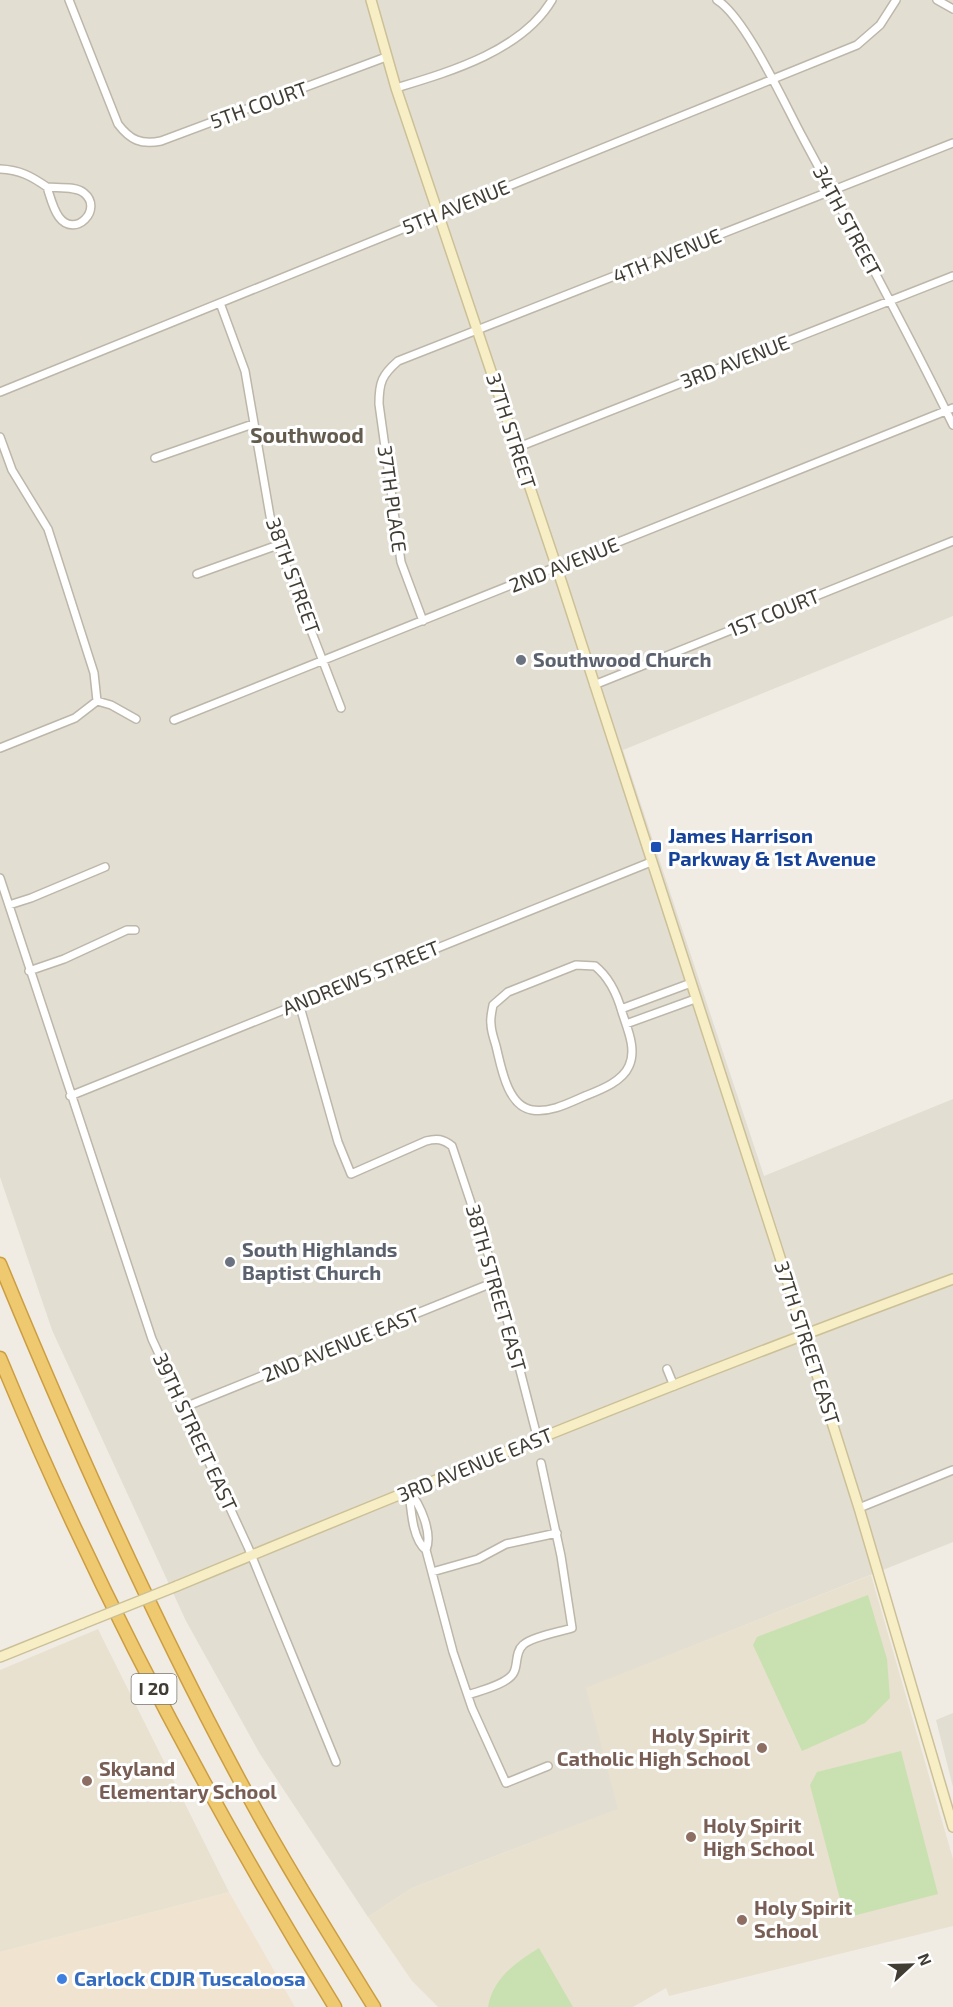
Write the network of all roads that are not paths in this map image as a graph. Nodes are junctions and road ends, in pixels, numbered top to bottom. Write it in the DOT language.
graph roads {
  1 [pos="69,0"];
  2 [pos="371,0"];
  3 [pos="552,0"];
  4 [pos="717,0"];
  5 [pos="896,0"];
  6 [pos="937,0"];
  7 [pos="953,9"];
  8 [pos="386,57"];
  9 [pos="772,79"];
  10 [pos="396,88"];
  11 [pos="953,143"];
  12 [pos="0,169"];
  13 [pos="47,187"];
  14 [pos="831,191"];
  15 [pos="439,214"];
  16 [pos="953,276"];
  17 [pos="889,301"];
  18 [pos="220,303"];
  19 [pos="477,330"];
  20 [pos="384,374"];
  21 [pos="0,392"];
  22 [pos="950,409"];
  23 [pos="253,424"];
  24 [pos="953,425"];
  25 [pos="0,437"];
  26 [pos="516,448"];
  27 [pos="155,458"];
  28 [pos="953,541"];
  29 [pos="278,545"];
  30 [pos="557,568"];
  31 [pos="197,574"];
  32 [pos="423,621"];
  33 [pos="324,661"];
  34 [pos="594,685"];
  35 [pos="97,701"];
  36 [pos="341,708"];
  37 [pos="136,719"];
  38 [pos="174,720"];
  39 [pos="0,748"];
  40 [pos="651,862"];
  41 [pos="105,867"];
  42 [pos="0,878"];
  43 [pos="9,905"];
  44 [pos="135,930"];
  45 [pos="29,971"];
  46 [pos="691,984"];
  47 [pos="695,999"];
  48 [pos="299,1003"];
  49 [pos="621,1009"];
  50 [pos="626,1024"];
  51 [pos="70,1096"];
  52 [pos="0,1264"];
  53 [pos="953,1279"];
  54 [pos="496,1281"];
  55 [pos="803,1334"];
  56 [pos="0,1358"];
  57 [pos="667,1369"];
  58 [pos="674,1386"];
  59 [pos="185,1407"];
  60 [pos="538,1440"];
  61 [pos="541,1463"];
  62 [pos="953,1470"];
  63 [pos="409,1491"];
  64 [pos="859,1508"];
  65 [pos="556,1533"];
  66 [pos="251,1556"];
  67 [pos="432,1572"];
  68 [pos="0,1657"];
  69 [pos="468,1695"];
  70 [pos="336,1762"];
  71 [pos="548,1766"];
  72 [pos="953,1827"];
  73 [pos="354,1975"];
  74 [pos="335,2007"];
  75 [pos="374,2007"];
  76 [pos="381,2007"];
  1 -- 8 [label="street, 5TH COURT"];
  2 -- 8 [label="street, 37TH STREET"];
  3 -- 10 [label="street"];
  4 -- 9 [label="street, 34TH STREET"];
  5 -- 9 [label="street, 5TH AVENUE"];
  6 -- 7 [label="street"];
  8 -- 10 [label="street, 37TH STREET"];
  9 -- 14 [label="street, 34TH STREET"];
  9 -- 15 [label="street, 5TH AVENUE"];
  10 -- 15 [label="street, 37TH STREET"];
  11 -- 14 [label="street, 4TH AVENUE"];
  12 -- 13 [label="street"];
  13 -- 13 [label="street"];
  14 -- 17 [label="street, 34TH STREET"];
  14 -- 19 [label="street, 4TH AVENUE"];
  15 -- 18 [label="street, 5TH AVENUE"];
  15 -- 19 [label="street, 37TH STREET"];
  16 -- 17 [label="street, 3RD AVENUE"];
  17 -- 22 [label="street, 34TH STREET"];
  17 -- 26 [label="street, 3RD AVENUE"];
  18 -- 21 [label="street, 5TH AVENUE"];
  18 -- 23 [label="street, 38TH STREET"];
  19 -- 20 [label="street, 4TH AVENUE"];
  19 -- 26 [label="street, 37TH STREET"];
  20 -- 32 [label="street, 37TH PLACE"];
  22 -- 24 [label="street, 34TH STREET"];
  22 -- 30 [label="street, 2ND AVENUE"];
  23 -- 27 [label="street"];
  23 -- 29 [label="street, 38TH STREET"];
  25 -- 35 [label="street"];
  26 -- 30 [label="street, 37TH STREET"];
  28 -- 34 [label="street, 1ST COURT"];
  29 -- 31 [label="street"];
  29 -- 33 [label="street, 38TH STREET"];
  30 -- 32 [label="street, 2ND AVENUE"];
  30 -- 34 [label="street, 37TH STREET"];
  32 -- 33 [label="street, 2ND AVENUE"];
  33 -- 36 [label="street, 38TH STREET"];
  33 -- 38 [label="street, 2ND AVENUE"];
  34 -- 40 [label="street, 37TH STREET"];
  35 -- 37 [label="street"];
  35 -- 39 [label="street"];
  40 -- 46 [label="street, 37TH STREET EAST"];
  40 -- 48 [label="street, ANDREWS STREET"];
  41 -- 43 [label="street"];
  42 -- 43 [label="street, 39TH STREET EAST"];
  43 -- 45 [label="street, 39TH STREET EAST"];
  44 -- 45 [label="street"];
  45 -- 51 [label="street, 39TH STREET EAST"];
  46 -- 47 [label="street, 37TH STREET EAST"];
  46 -- 49 [label="street"];
  47 -- 50 [label="street"];
  47 -- 55 [label="street, 37TH STREET EAST"];
  48 -- 51 [label="street, ANDREWS STREET"];
  48 -- 54 [label="street, 38TH STREET EAST"];
  49 -- 50 [label="street"];
  49 -- 50 [label="street"];
  51 -- 59 [label="street, 39TH STREET EAST"];
  52 -- 73 [label="highway, I 20"];
  53 -- 55 [label="street, 3RD AVENUE EAST"];
  54 -- 59 [label="street, 2ND AVENUE EAST"];
  54 -- 60 [label="street, 38TH STREET EAST"];
  55 -- 58 [label="street, 3RD AVENUE EAST"];
  55 -- 64 [label="street, 37TH STREET EAST"];
  56 -- 74 [label="highway, I 20"];
  57 -- 58 [label="street"];
  58 -- 60 [label="street, 3RD AVENUE EAST"];
  59 -- 66 [label="street, 39TH STREET EAST"];
  60 -- 63 [label="street, 3RD AVENUE EAST"];
  61 -- 65 [label="street"];
  62 -- 64 [label="street"];
  63 -- 66 [label="street, 3RD AVENUE EAST"];
  63 -- 67 [label="street"];
  64 -- 72 [label="street, 37TH STREET EAST"];
  65 -- 67 [label="street"];
  65 -- 69 [label="street"];
  66 -- 68 [label="street, 3RD AVENUE EAST, bridge"];
  66 -- 70 [label="street, 39TH STREET EAST"];
  67 -- 69 [label="street"];
  69 -- 71 [label="street"];
  73 -- 75 [label="highway, I 20"];
  73 -- 76 [label="highway"];
}
